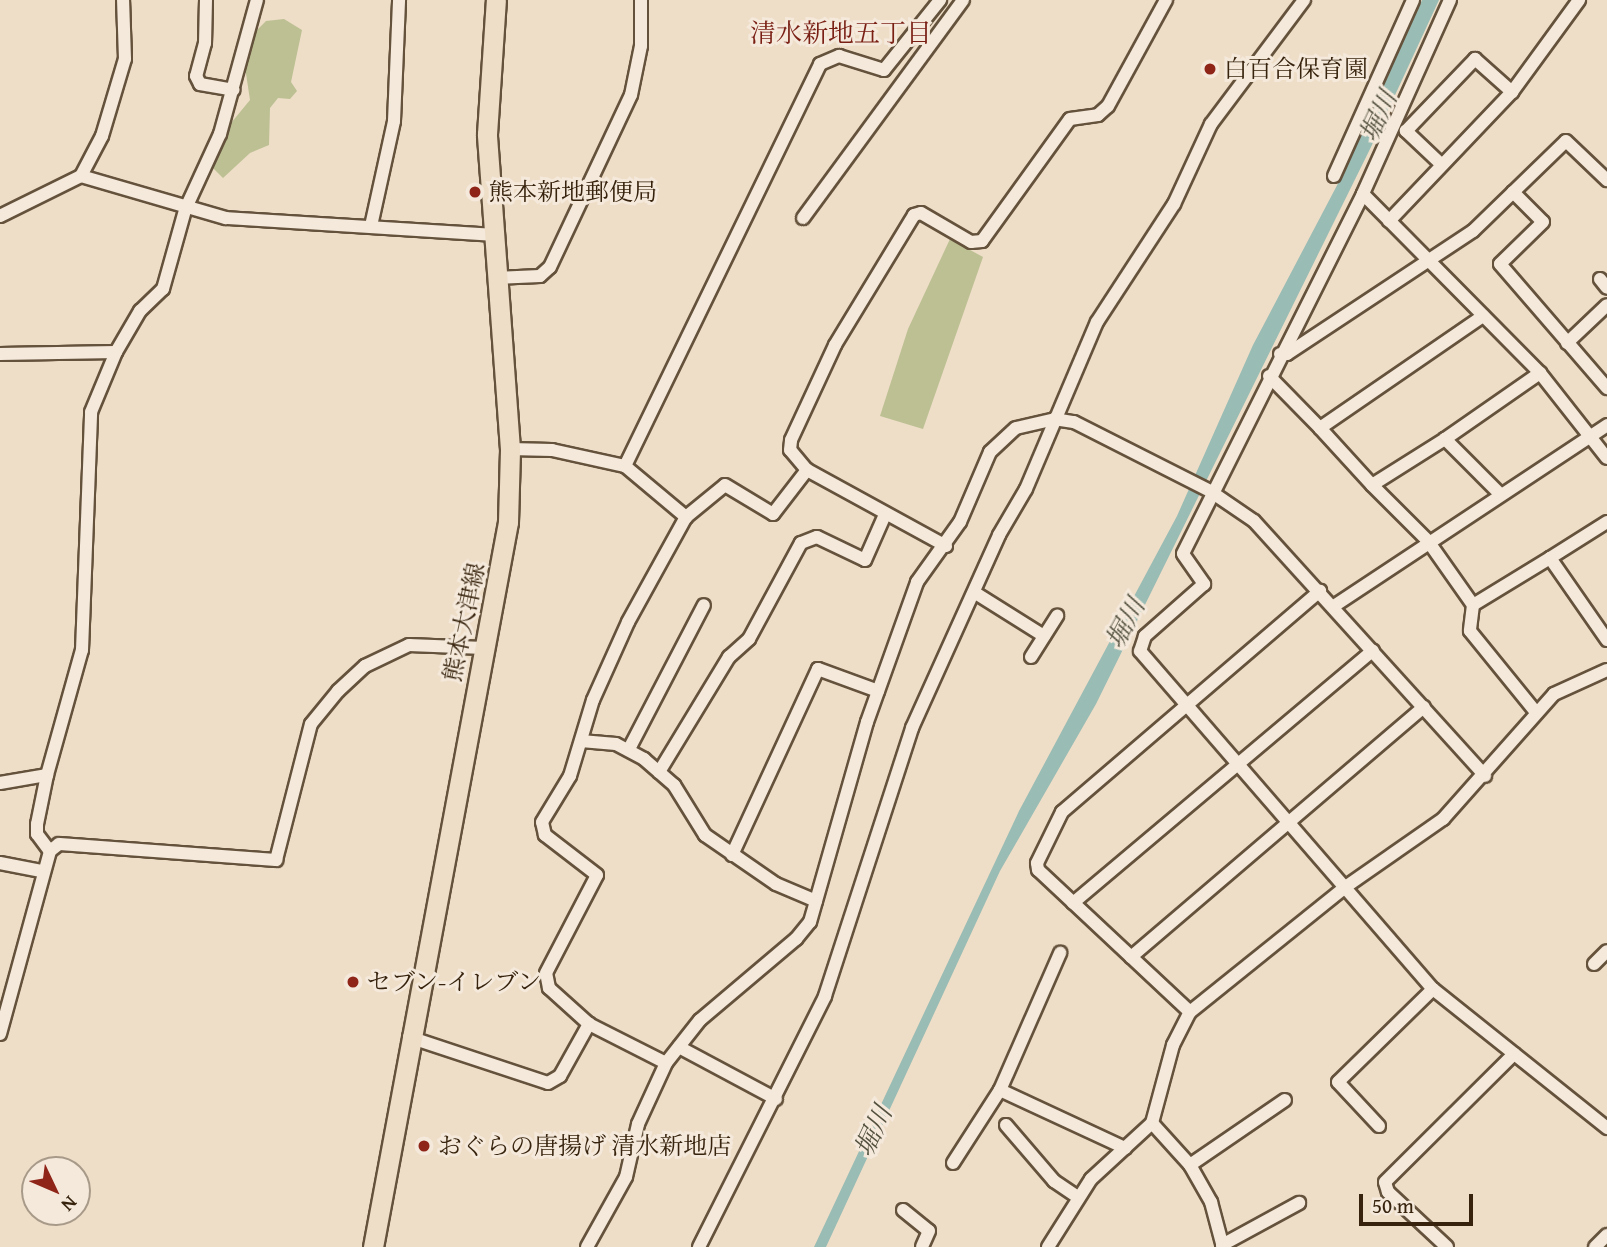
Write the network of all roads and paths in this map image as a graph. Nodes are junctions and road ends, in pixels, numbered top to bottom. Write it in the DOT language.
graph roads {
  1 [pos="123,0"];
  2 [pos="206,0"];
  3 [pos="257,0"];
  4 [pos="399,0"];
  5 [pos="496,0"];
  6 [pos="641,0"];
  7 [pos="940,0"];
  8 [pos="963,0"];
  9 [pos="1166,0"];
  10 [pos="1304,0"];
  11 [pos="1413,0"];
  12 [pos="1450,0"];
  13 [pos="1579,0"];
  14 [pos="233,90"];
  15 [pos="1512,92"];
  16 [pos="1442,165"];
  17 [pos="81,176"];
  18 [pos="1334,176"];
  19 [pos="1607,180"];
  20 [pos="1513,192"];
  21 [pos="1363,194"];
  22 [pos="185,210"];
  23 [pos="0,216"];
  24 [pos="803,218"];
  25 [pos="1389,221"];
  26 [pos="371,226"];
  27 [pos="493,235"];
  28 [pos="1427,260"];
  29 [pos="495,278"];
  30 [pos="1607,305"];
  31 [pos="1483,316"];
  32 [pos="1567,342"];
  33 [pos="116,352"];
  34 [pos="0,354"];
  35 [pos="1280,354"];
  36 [pos="1540,373"];
  37 [pos="1269,376"];
  38 [pos="1607,387"];
  39 [pos="1054,419"];
  40 [pos="1607,425"];
  41 [pos="1320,428"];
  42 [pos="1591,434"];
  43 [pos="1445,439"];
  44 [pos="510,449"];
  45 [pos="1607,458"];
  46 [pos="625,466"];
  47 [pos="807,470"];
  48 [pos="1372,485"];
  49 [pos="1212,493"];
  50 [pos="1500,494"];
  51 [pos="686,516"];
  52 [pos="884,517"];
  53 [pos="1607,522"];
  54 [pos="1429,541"];
  55 [pos="946,546"];
  56 [pos="1550,558"];
  57 [pos="1320,591"];
  58 [pos="977,594"];
  59 [pos="704,605"];
  60 [pos="1473,605"];
  61 [pos="1334,606"];
  62 [pos="1057,616"];
  63 [pos="1044,636"];
  64 [pos="1607,640"];
  65 [pos="484,648"];
  66 [pos="1373,650"];
  67 [pos="1031,657"];
  68 [pos="1607,670"];
  69 [pos="878,691"];
  70 [pos="1186,705"];
  71 [pos="1424,707"];
  72 [pos="1535,711"];
  73 [pos="581,741"];
  74 [pos="629,749"];
  75 [pos="1237,764"];
  76 [pos="659,772"];
  77 [pos="47,775"];
  78 [pos="1485,776"];
  79 [pos="0,783"];
  80 [pos="1288,823"];
  81 [pos="50,850"];
  82 [pos="733,855"];
  83 [pos="0,863"];
  84 [pos="41,871"];
  85 [pos="1345,888"];
  86 [pos="816,901"];
  87 [pos="1073,903"];
  88 [pos="1607,951"];
  89 [pos="1060,953"];
  90 [pos="1130,957"];
  91 [pos="1594,964"];
  92 [pos="0,979"];
  93 [pos="14,981"];
  94 [pos="1433,989"];
  95 [pos="1190,1012"];
  96 [pos="589,1024"];
  97 [pos="0,1034"];
  98 [pos="409,1037"];
  99 [pos="680,1046"];
  100 [pos="1514,1054"];
  101 [pos="666,1063"];
  102 [pos="1000,1090"];
  103 [pos="776,1099"];
  104 [pos="1285,1100"];
  105 [pos="1152,1123"];
  106 [pos="1006,1125"];
  107 [pos="1379,1126"];
  108 [pos="1607,1128"];
  109 [pos="1125,1148"];
  110 [pos="953,1163"];
  111 [pos="1190,1165"];
  112 [pos="1078,1197"];
  113 [pos="1299,1203"];
  114 [pos="903,1210"];
  115 [pos="1607,1235"];
  116 [pos="1222,1246"];
  117 [pos="373,1247"];
  118 [pos="587,1247"];
  119 [pos="699,1247"];
  120 [pos="922,1247"];
  121 [pos="1048,1247"];
  122 [pos="1447,1247"];
  123 [pos="1595,1247"];
  1 -- 17 [label="street"];
  2 -- 14 [label="street"];
  3 -- 14 [label="street"];
  4 -- 26 [label="street"];
  5 -- 27 [label="main road, 熊本大津線"];
  6 -- 29 [label="street"];
  7 -- 46 [label="street"];
  8 -- 24 [label="street"];
  9 -- 47 [label="street"];
  10 -- 39 [label="street"];
  11 -- 18 [label="street"];
  12 -- 21 [label="street"];
  13 -- 15 [label="street"];
  14 -- 22 [label="street"];
  15 -- 16 [label="street"];
  15 -- 16 [label="street"];
  16 -- 25 [label="street"];
  17 -- 22 [label="street"];
  17 -- 23 [label="street"];
  19 -- 20 [label="street"];
  20 -- 28 [label="street"];
  20 -- 32 [label="street"];
  21 -- 25 [label="street"];
  21 -- 35 [label="street"];
  22 -- 26 [label="street"];
  22 -- 33 [label="street"];
  25 -- 28 [label="street"];
  26 -- 27 [label="street"];
  27 -- 29 [label="main road, 熊本大津線"];
  28 -- 31 [label="street"];
  28 -- 35 [label="street"];
  29 -- 44 [label="main road, 熊本大津線"];
  30 -- 32 [label="street"];
  31 -- 36 [label="street"];
  31 -- 41 [label="street"];
  32 -- 38 [label="street"];
  33 -- 34 [label="street"];
  33 -- 77 [label="street"];
  35 -- 37 [label="street"];
  36 -- 42 [label="street"];
  36 -- 43 [label="street"];
  37 -- 41 [label="street"];
  37 -- 49 [label="street"];
  39 -- 49 [label="street"];
  39 -- 55 [label="street"];
  39 -- 58 [label="street"];
  40 -- 42 [label="street"];
  41 -- 48 [label="street"];
  42 -- 45 [label="street"];
  42 -- 50 [label="street"];
  43 -- 48 [label="street"];
  43 -- 50 [label="street"];
  44 -- 46 [label="street"];
  44 -- 65 [label="main road, 熊本大津線"];
  46 -- 51 [label="street"];
  47 -- 51 [label="street"];
  47 -- 52 [label="street"];
  48 -- 54 [label="street"];
  49 -- 57 [label="street"];
  49 -- 70 [label="street"];
  50 -- 54 [label="street"];
  51 -- 73 [label="street"];
  52 -- 55 [label="street"];
  52 -- 76 [label="street"];
  53 -- 56 [label="street"];
  54 -- 60 [label="street"];
  54 -- 61 [label="street"];
  55 -- 69 [label="street"];
  56 -- 60 [label="street"];
  56 -- 64 [label="street"];
  57 -- 61 [label="street"];
  57 -- 70 [label="street"];
  58 -- 63 [label="street"];
  58 -- 103 [label="street"];
  59 -- 74 [label="street"];
  60 -- 72 [label="street"];
  61 -- 66 [label="street"];
  62 -- 63 [label="street"];
  63 -- 67 [label="street"];
  65 -- 81 [label="street"];
  65 -- 98 [label="main road, 熊本大津線"];
  66 -- 71 [label="street"];
  66 -- 75 [label="street"];
  68 -- 72 [label="street"];
  69 -- 82 [label="street"];
  69 -- 86 [label="street"];
  70 -- 75 [label="street"];
  70 -- 87 [label="street"];
  71 -- 78 [label="street"];
  71 -- 80 [label="street"];
  72 -- 78 [label="street"];
  73 -- 74 [label="street"];
  73 -- 96 [label="street"];
  74 -- 76 [label="street"];
  75 -- 80 [label="street"];
  75 -- 87 [label="street"];
  76 -- 82 [label="street"];
  77 -- 79 [label="street"];
  77 -- 81 [label="street"];
  78 -- 85 [label="street"];
  80 -- 85 [label="street"];
  80 -- 90 [label="street"];
  81 -- 84 [label="street"];
  82 -- 86 [label="street"];
  83 -- 84 [label="street"];
  84 -- 93 [label="street"];
  85 -- 94 [label="street"];
  85 -- 95 [label="street"];
  86 -- 99 [label="street"];
  87 -- 90 [label="street"];
  88 -- 91 [label="street"];
  89 -- 102 [label="street"];
  90 -- 95 [label="street"];
  92 -- 93 [label="street"];
  93 -- 97 [label="street"];
  94 -- 100 [label="street"];
  94 -- 107 [label="street"];
  95 -- 105 [label="street"];
  96 -- 98 [label="street"];
  96 -- 101 [label="street"];
  98 -- 117 [label="main road, 熊本大津線"];
  99 -- 101 [label="street"];
  99 -- 103 [label="street"];
  100 -- 108 [label="street"];
  100 -- 122 [label="street"];
  101 -- 118 [label="street"];
  102 -- 109 [label="street"];
  102 -- 110 [label="street"];
  103 -- 119 [label="street"];
  104 -- 111 [label="street"];
  105 -- 109 [label="street"];
  105 -- 111 [label="street"];
  106 -- 112 [label="street"];
  109 -- 112 [label="street"];
  111 -- 116 [label="street"];
  112 -- 121 [label="street"];
  113 -- 116 [label="street"];
  114 -- 120 [label="street"];
  115 -- 123 [label="street"];
}
